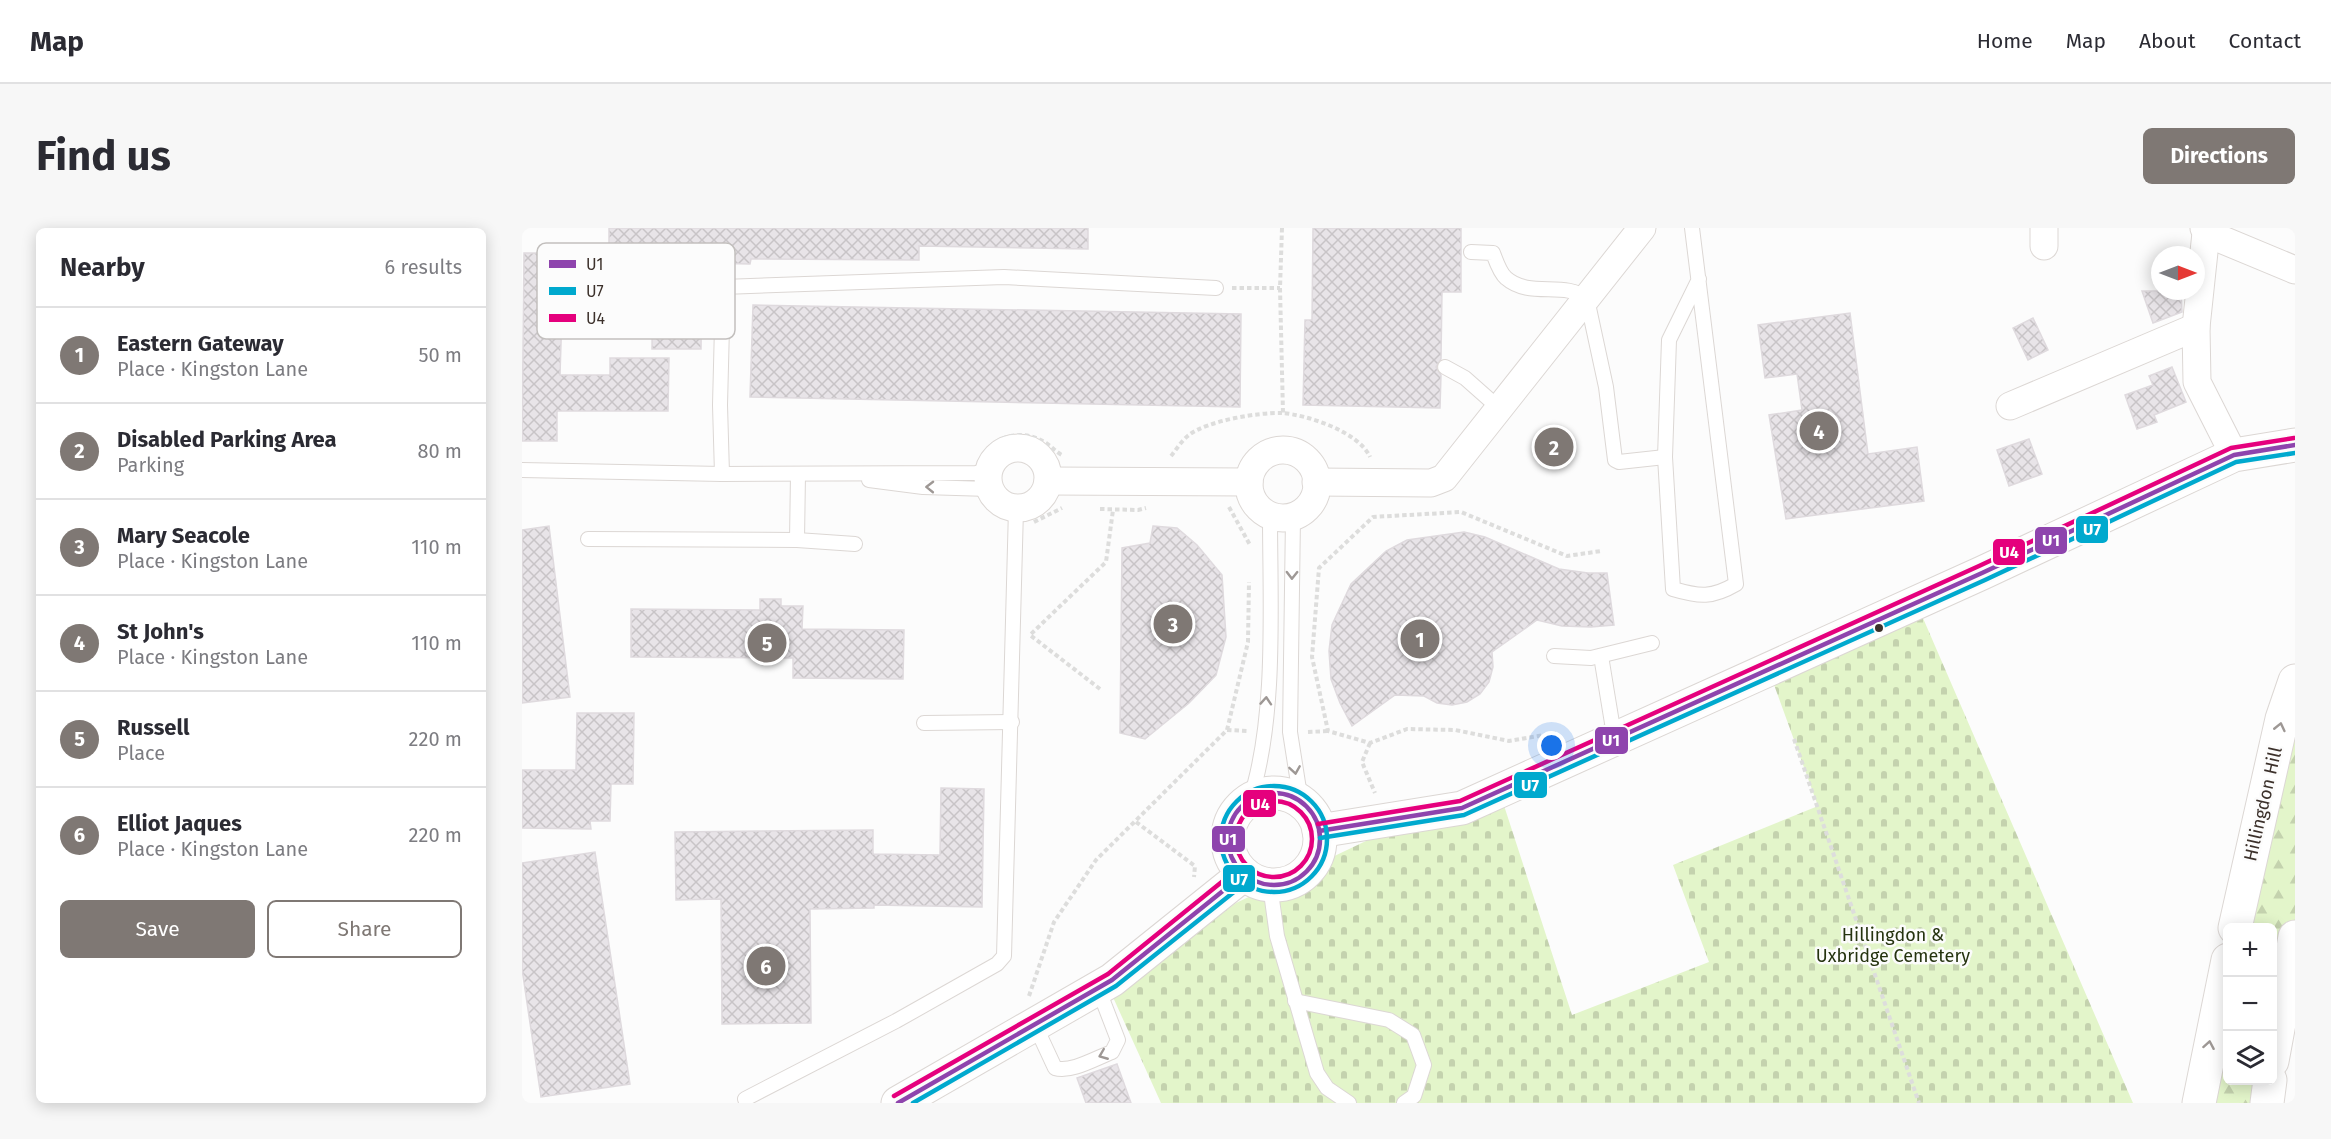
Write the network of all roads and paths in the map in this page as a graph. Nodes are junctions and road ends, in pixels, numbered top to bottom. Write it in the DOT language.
graph roads {
  1 [pos="1282,228"];
  2 [pos="1642,228"];
  3 [pos="1692,228"];
  4 [pos="2205,230"];
  5 [pos="1471,252"];
  6 [pos="2295,270"];
  7 [pos="1699,279"];
  8 [pos="735,288"];
  9 [pos="1216,288"];
  10 [pos="1245,288"];
  11 [pos="1280,288"];
  12 [pos="1587,299"];
  13 [pos="2196,327"];
  14 [pos="722,339"];
  15 [pos="1445,367"];
  16 [pos="2010,406"];
  17 [pos="1500,409"];
  18 [pos="1283,413"];
  19 [pos="2293,446"];
  20 [pos="1070,455"];
  21 [pos="2234,455"];
  22 [pos="1665,457"];
  23 [pos="1166,462"];
  24 [pos="1374,465"];
  25 [pos="522,470"];
  26 [pos="985,473"];
  27 [pos="722,474"];
  28 [pos="798,474"];
  29 [pos="1048,481"];
  30 [pos="1249,482"];
  31 [pos="1316,482"];
  32 [pos="1225,500"];
  33 [pos="1148,507"];
  34 [pos="1071,508"];
  35 [pos="1092,509"];
  36 [pos="1113,510"];
  37 [pos="1023,516"];
  38 [pos="1281,516"];
  39 [pos="588,539"];
  40 [pos="797,540"];
  41 [pos="855,544"];
  42 [pos="1601,551"];
  43 [pos="1250,554"];
  44 [pos="1250,576"];
  45 [pos="1030,624"];
  46 [pos="1030,635"];
  47 [pos="1652,643"];
  48 [pos="1030,647"];
  49 [pos="1554,656"];
  50 [pos="1601,656"];
  51 [pos="2295,681"];
  52 [pos="1100,689"];
  53 [pos="1012,722"];
  54 [pos="924,723"];
  55 [pos="1227,730"];
  56 [pos="1250,731"];
  57 [pos="1328,731"];
  58 [pos="1566,731"];
  59 [pos="1304,732"];
  60 [pos="1617,737"];
  61 [pos="1794,739"];
  62 [pos="1250,800"];
  63 [pos="1301,802"];
  64 [pos="1136,822"];
  65 [pos="1319,831"];
  66 [pos="1257,880"];
  67 [pos="1193,884"];
  68 [pos="2236,923"];
  69 [pos="2295,937"];
  70 [pos="2225,977"];
  71 [pos="1098,988"];
  72 [pos="1295,1001"];
  73 [pos="1031,1013"];
  74 [pos="2277,1034"];
  75 [pos="2269,1085"];
  76 [pos="745,1098"];
  77 [pos="897,1103"];
  78 [pos="1349,1103"];
  79 [pos="1404,1103"];
  80 [pos="1919,1103"];
  81 [pos="2199,1103"];
  82 [pos="2267,1103"];
  1 -- 11 [label="path"];
  2 -- 12 [label="street"];
  3 -- 7 [label="lane"];
  4 -- 6 [label="street"];
  4 -- 13 [label="street"];
  5 -- 12 [label="lane"];
  7 -- 22 [label="lane"];
  7 -- 22 [label="lane"];
  8 -- 9 [label="lane"];
  10 -- 11 [label="path"];
  11 -- 18 [label="path"];
  12 -- 17 [label="street"];
  12 -- 22 [label="lane"];
  13 -- 16 [label="street"];
  13 -- 21 [label="street"];
  14 -- 27 [label="lane"];
  15 -- 17 [label="lane"];
  17 -- 31 [label="street"];
  18 -- 23 [label="path"];
  18 -- 24 [label="path"];
  19 -- 21 [label="street"];
  20 -- 26 [label="path"];
  21 -- 60 [label="street"];
  25 -- 27 [label="lane"];
  26 -- 28 [label="lane"];
  26 -- 29 [label="street"];
  26 -- 37 [label="street"];
  27 -- 28 [label="lane"];
  28 -- 40 [label="lane"];
  29 -- 30 [label="street"];
  29 -- 37 [label="street"];
  30 -- 31 [label="street"];
  30 -- 38 [label="street"];
  31 -- 38 [label="street"];
  32 -- 43 [label="path"];
  33 -- 36 [label="path"];
  34 -- 37 [label="path"];
  35 -- 36 [label="path"];
  36 -- 46 [label="path"];
  37 -- 53 [label="lane"];
  62 -- 38 [label="lane, one-way"];
  38 -- 63 [label="lane, one-way"];
  39 -- 40 [label="lane"];
  40 -- 41 [label="lane"];
  42 -- 57 [label="path"];
  44 -- 55 [label="path"];
  45 -- 46 [label="path"];
  46 -- 48 [label="path"];
  46 -- 52 [label="path"];
  47 -- 50 [label="lane"];
  49 -- 50 [label="lane"];
  50 -- 60 [label="lane"];
  68 -- 51 [label="street, Hillingdon Hill, one-way"];
  53 -- 54 [label="lane"];
  53 -- 76 [label="lane"];
  55 -- 56 [label="path"];
  55 -- 64 [label="path"];
  57 -- 58 [label="path"];
  57 -- 59 [label="path"];
  60 -- 65 [label="street"];
  61 -- 80 [label="path"];
  62 -- 63 [label="street"];
  62 -- 66 [label="street"];
  63 -- 65 [label="street"];
  64 -- 67 [label="path"];
  64 -- 73 [label="path"];
  65 -- 66 [label="street"];
  66 -- 71 [label="street"];
  66 -- 72 [label="lane"];
  69 -- 74 [label="street"];
  81 -- 70 [label="street, one-way"];
  71 -- 73 [label="street"];
  71 -- 73 [label="lane, one-way"];
  72 -- 78 [label="lane"];
  72 -- 79 [label="lane"];
  73 -- 77 [label="street"];
  75 -- 82 [label="street"];
}
